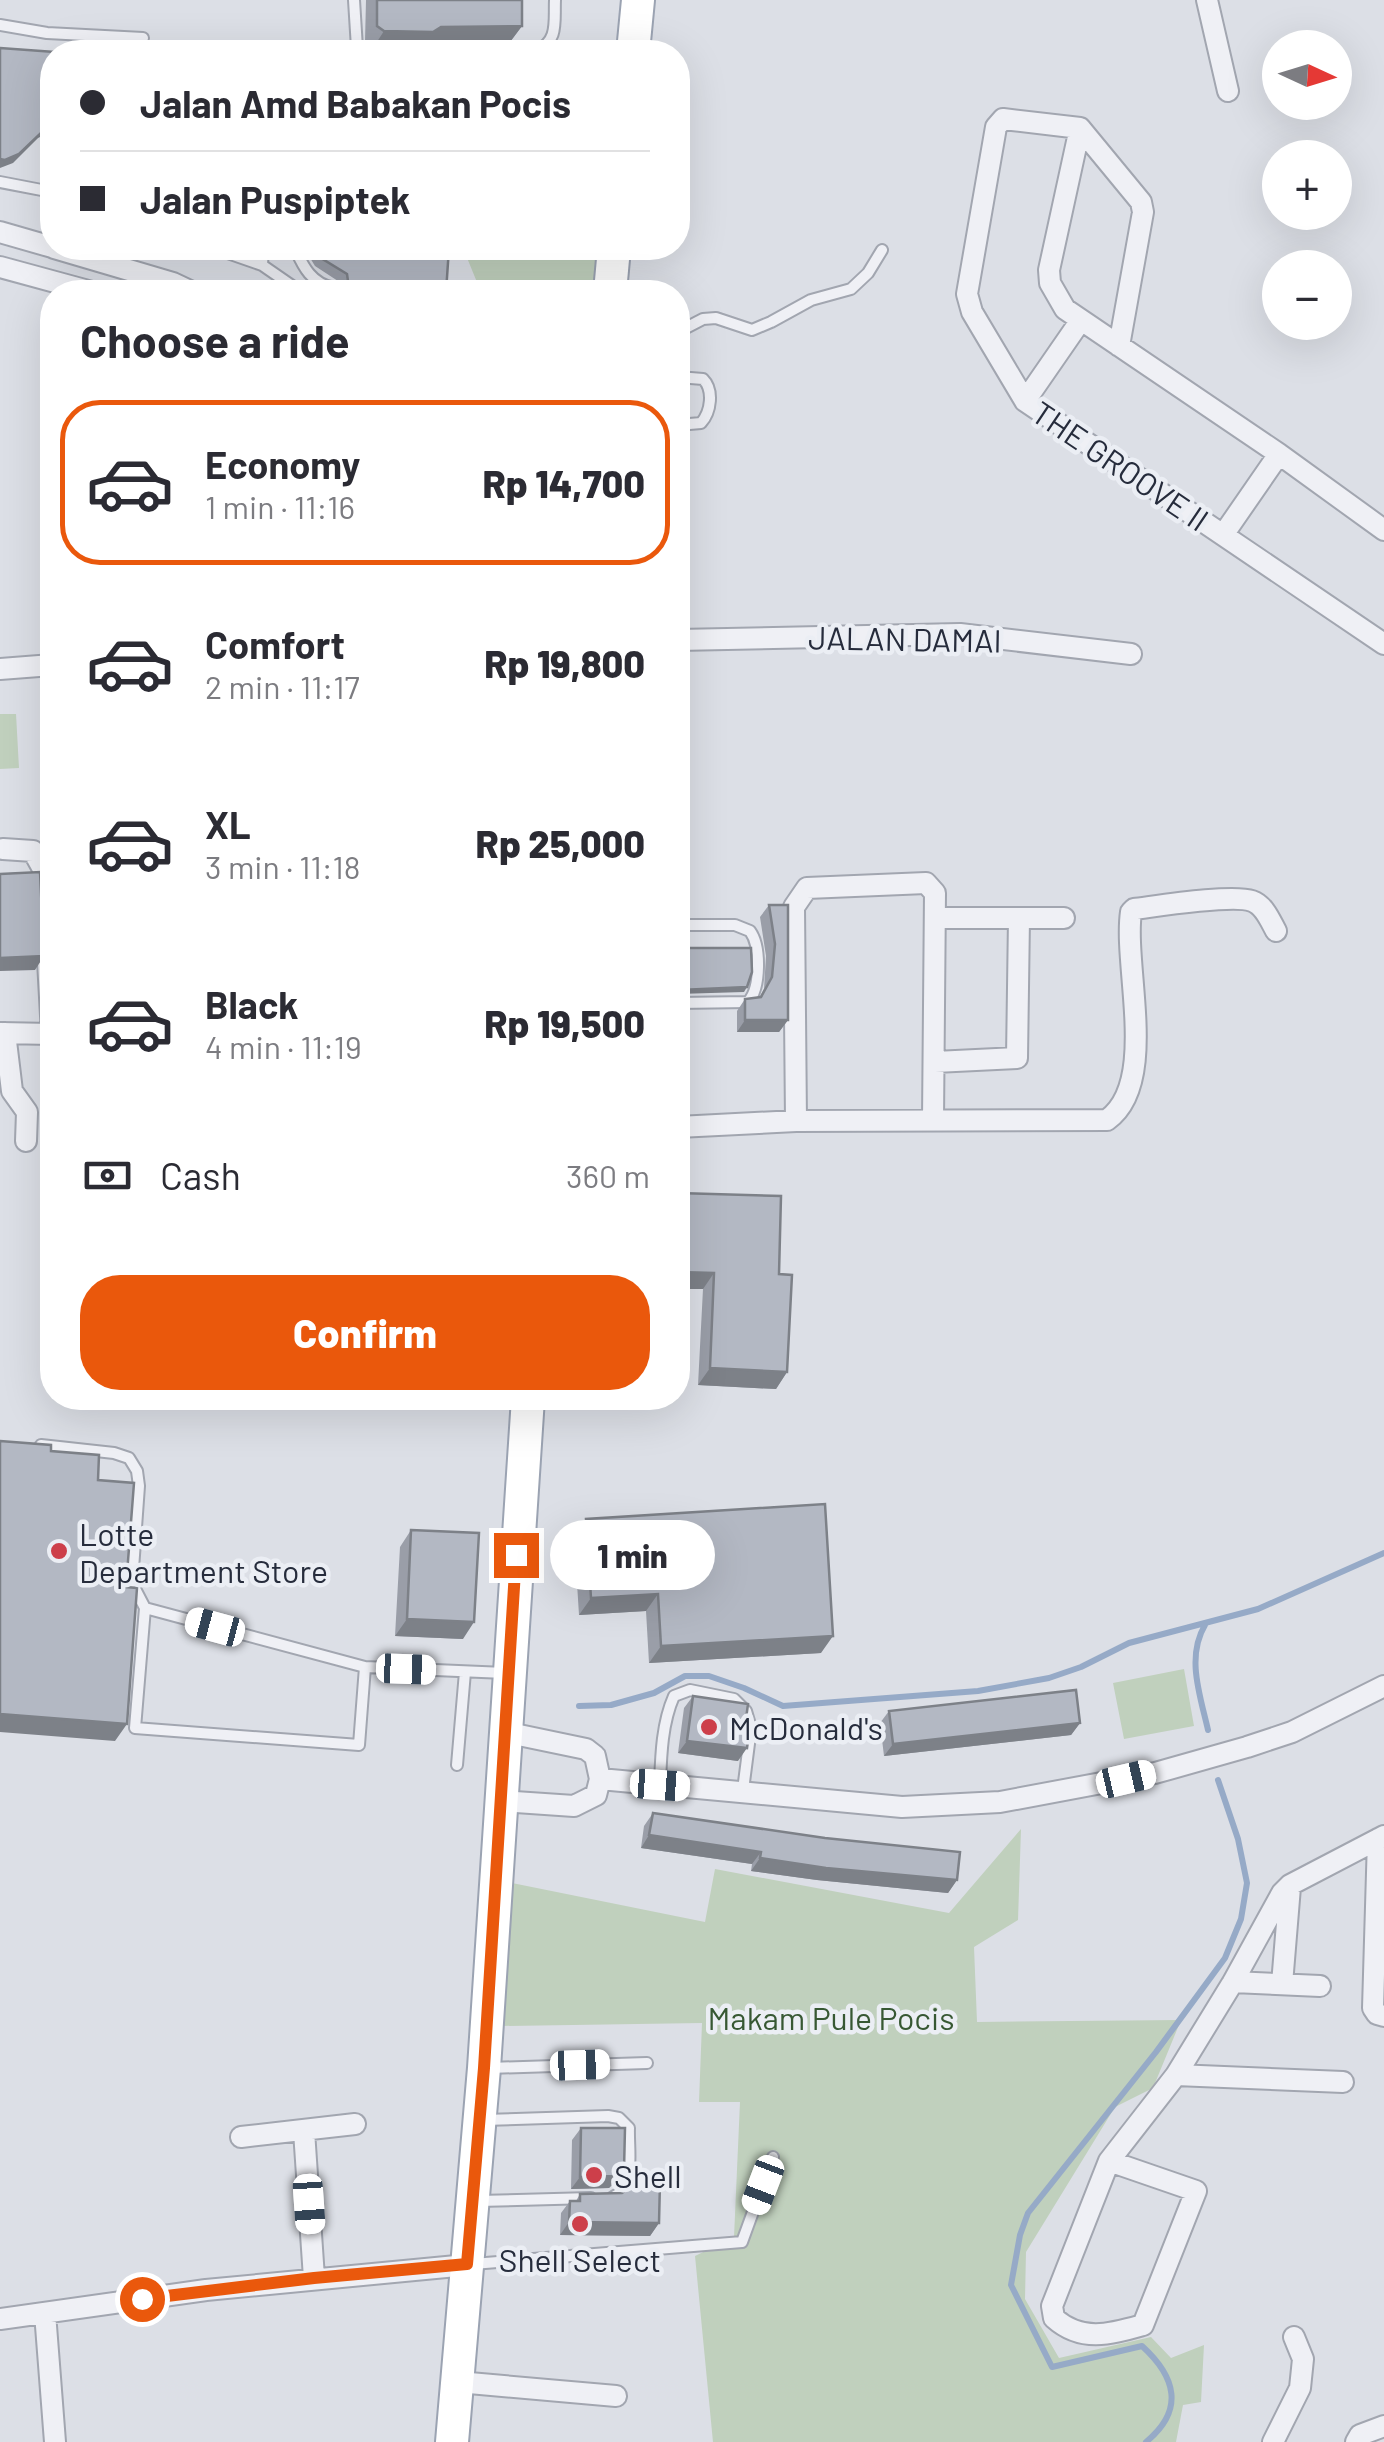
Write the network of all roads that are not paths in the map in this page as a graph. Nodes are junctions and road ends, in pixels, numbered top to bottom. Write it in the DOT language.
graph roads {
  1 [pos="354,0"];
  2 [pos="554,0"];
  3 [pos="638,0"];
  4 [pos="1207,0"];
  5 [pos="0,25"];
  6 [pos="144,38"];
  7 [pos="356,40"];
  8 [pos="550,40"];
  9 [pos="634,40"];
  10 [pos="1228,91"];
  11 [pos="1080,128"];
  12 [pos="0,182"];
  13 [pos="40,190"];
  14 [pos="0,232"];
  15 [pos="40,243"];
  16 [pos="882,250"];
  17 [pos="84,260"];
  18 [pos="248,260"];
  19 [pos="262,260"];
  20 [pos="262,265"];
  21 [pos="0,268"];
  22 [pos="46,280"];
  23 [pos="132,280"];
  24 [pos="284,280"];
  25 [pos="1081,320"];
  26 [pos="690,325"];
  27 [pos="1119,346"];
  28 [pos="690,378"];
  29 [pos="1025,402"];
  30 [pos="690,424"];
  31 [pos="1280,454"];
  32 [pos="1384,530"];
  33 [pos="1223,535"];
  34 [pos="690,640"];
  35 [pos="1384,644"];
  36 [pos="1131,654"];
  37 [pos="40,666"];
  38 [pos="0,669"];
  39 [pos="4,849"];
  40 [pos="40,864"];
  41 [pos="935,918"];
  42 [pos="1019,918"];
  43 [pos="1064,918"];
  44 [pos="690,924"];
  45 [pos="1276,930"];
  46 [pos="690,1004"];
  47 [pos="2,1033"];
  48 [pos="40,1034"];
  49 [pos="935,1062"];
  50 [pos="933,1120"];
  51 [pos="796,1121"];
  52 [pos="690,1126"];
  53 [pos="26,1141"];
  54 [pos="527,1410"];
  55 [pos="19,1443"];
  56 [pos="145,1608"];
  57 [pos="365,1667"];
  58 [pos="465,1672"];
  59 [pos="508,1674"];
  60 [pos="1384,1686"];
  61 [pos="504,1732"];
  62 [pos="457,1766"];
  63 [pos="600,1779"];
  64 [pos="660,1785"];
  65 [pos="743,1790"];
  66 [pos="501,1801"];
  67 [pos="1381,1837"];
  68 [pos="1290,1885"];
  69 [pos="1233,1982"];
  70 [pos="1282,1984"];
  71 [pos="1320,1986"];
  72 [pos="1384,2016"];
  73 [pos="648,2063"];
  74 [pos="484,2068"];
  75 [pos="1176,2075"];
  76 [pos="1343,2082"];
  77 [pos="478,2120"];
  78 [pos="354,2124"];
  79 [pos="304,2131"];
  80 [pos="241,2137"];
  81 [pos="773,2156"];
  82 [pos="1109,2161"];
  83 [pos="472,2201"];
  84 [pos="467,2264"];
  85 [pos="314,2278"];
  86 [pos="45,2313"];
  87 [pos="0,2319"];
  88 [pos="1294,2337"];
  89 [pos="458,2382"];
  90 [pos="616,2396"];
  91 [pos="1384,2426"];
  92 [pos="55,2442"];
  93 [pos="452,2442"];
  94 [pos="1273,2442"];
  95 [pos="1356,2442"];
  1 -- 7 [label="lane"];
  2 -- 8 [label="lane"];
  3 -- 9 [label="main road"];
  4 -- 10 [label="street"];
  5 -- 6 [label="lane"];
  11 -- 25 [label="street"];
  11 -- 27 [label="street"];
  11 -- 29 [label="street, THE GROOVE II"];
  12 -- 13 [label="lane"];
  14 -- 15 [label="street"];
  16 -- 26 [label="lane"];
  17 -- 23 [label="street"];
  18 -- 20 [label="lane"];
  19 -- 20 [label="lane"];
  20 -- 24 [label="lane"];
  21 -- 22 [label="street"];
  25 -- 27 [label="street"];
  25 -- 29 [label="street"];
  27 -- 31 [label="street"];
  28 -- 30 [label="lane"];
  29 -- 33 [label="street, THE GROOVE II"];
  31 -- 32 [label="street"];
  31 -- 33 [label="street"];
  33 -- 35 [label="street, THE GROOVE II"];
  34 -- 36 [label="street, JALAN DAMAI"];
  37 -- 38 [label="street"];
  39 -- 40 [label="street"];
  41 -- 42 [label="street"];
  41 -- 49 [label="street"];
  41 -- 51 [label="street"];
  42 -- 43 [label="street"];
  42 -- 49 [label="street"];
  44 -- 46 [label="lane"];
  45 -- 50 [label="street"];
  47 -- 48 [label="street"];
  47 -- 53 [label="street"];
  49 -- 50 [label="street"];
  50 -- 51 [label="street"];
  51 -- 52 [label="street"];
  54 -- 59 [label="main road"];
  55 -- 56 [label="lane"];
  56 -- 57 [label="lane"];
  56 -- 57 [label="lane"];
  57 -- 58 [label="lane"];
  58 -- 59 [label="lane"];
  58 -- 62 [label="lane"];
  59 -- 61 [label="main road"];
  60 -- 65 [label="street"];
  61 -- 63 [label="street"];
  61 -- 66 [label="main road"];
  63 -- 64 [label="street"];
  63 -- 66 [label="street"];
  64 -- 65 [label="street"];
  64 -- 65 [label="lane"];
  66 -- 74 [label="main road"];
  67 -- 68 [label="street"];
  67 -- 72 [label="street"];
  68 -- 69 [label="street"];
  68 -- 70 [label="street"];
  69 -- 70 [label="street"];
  69 -- 75 [label="street"];
  70 -- 71 [label="street"];
  73 -- 74 [label="lane"];
  74 -- 77 [label="main road"];
  75 -- 76 [label="street"];
  75 -- 82 [label="street"];
  77 -- 83 [label="main road"];
  77 -- 83 [label="lane"];
  78 -- 79 [label="street"];
  79 -- 80 [label="street"];
  79 -- 85 [label="street"];
  81 -- 84 [label="lane"];
  82 -- 82 [label="street"];
  83 -- 84 [label="main road"];
  84 -- 85 [label="street"];
  84 -- 89 [label="main road"];
  85 -- 86 [label="street"];
  86 -- 87 [label="street"];
  86 -- 92 [label="street"];
  88 -- 94 [label="street"];
  89 -- 90 [label="street"];
  89 -- 93 [label="main road"];
  91 -- 95 [label="street"];
}
